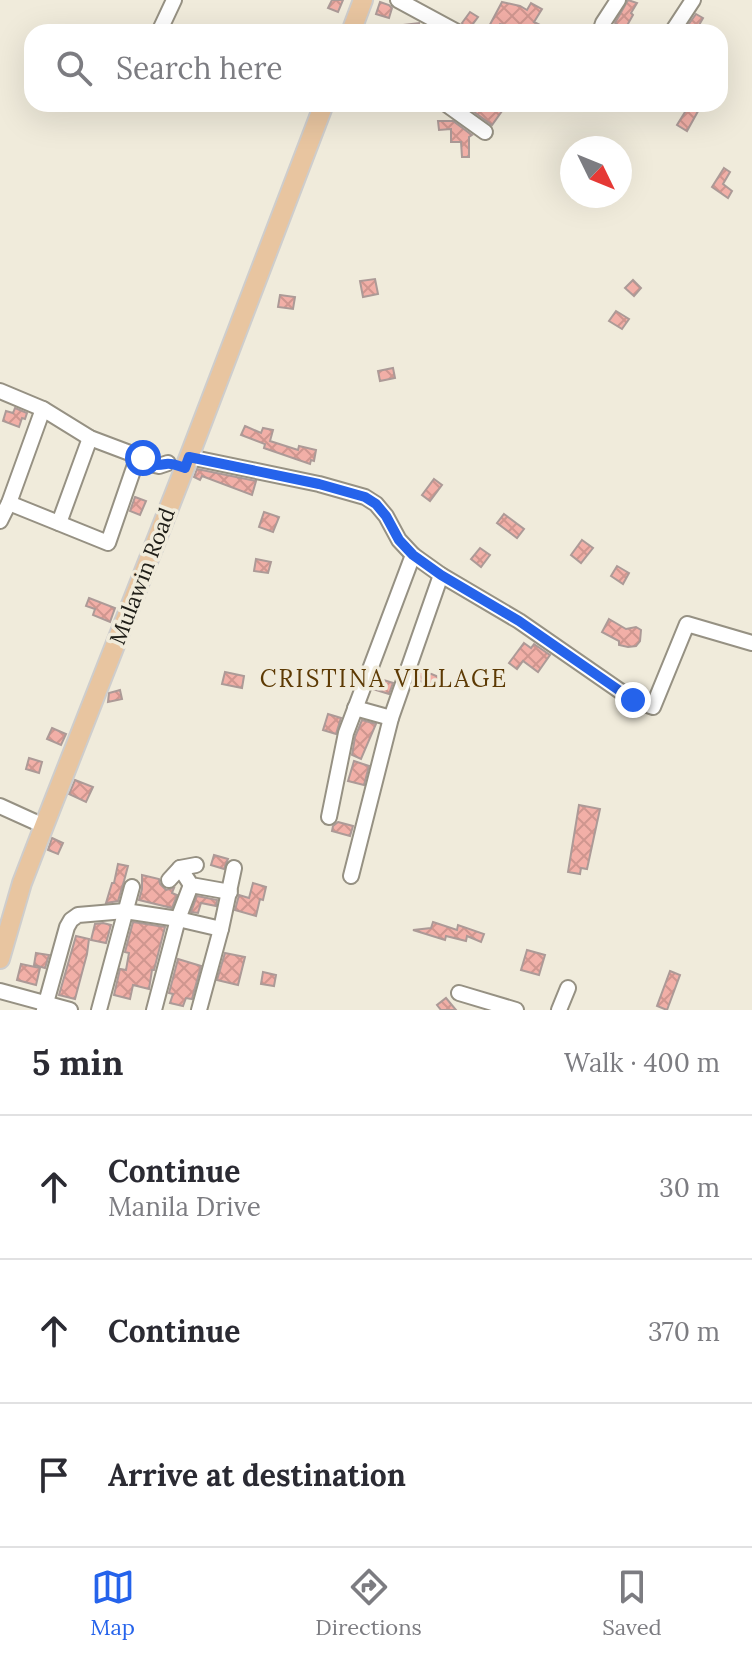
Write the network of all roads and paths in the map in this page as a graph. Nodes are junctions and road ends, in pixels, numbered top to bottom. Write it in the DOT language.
graph roads {
  1 [pos="174,0"];
  2 [pos="363,0"];
  3 [pos="398,0"];
  4 [pos="618,0"];
  5 [pos="693,0"];
  6 [pos="163,24"];
  7 [pos="354,24"];
  8 [pos="433,24"];
  9 [pos="604,24"];
  10 [pos="677,24"];
  11 [pos="321,112"];
  12 [pos="457,112"];
  13 [pos="485,132"];
  14 [pos="0,391"];
  15 [pos="43,409"];
  16 [pos="90,438"];
  17 [pos="140,457"];
  18 [pos="181,462"];
  19 [pos="9,503"];
  20 [pos="0,521"];
  21 [pos="59,523"];
  22 [pos="413,555"];
  23 [pos="441,575"];
  24 [pos="752,643"];
  25 [pos="355,708"];
  26 [pos="391,718"];
  27 [pos="0,806"];
  28 [pos="329,817"];
  29 [pos="44,826"];
  30 [pos="196,865"];
  31 [pos="180,868"];
  32 [pos="234,868"];
  33 [pos="351,876"];
  34 [pos="169,880"];
  35 [pos="191,885"];
  36 [pos="132,887"];
  37 [pos="230,892"];
  38 [pos="125,911"];
  39 [pos="178,919"];
  40 [pos="221,929"];
  41 [pos="0,959"];
  42 [pos="568,988"];
  43 [pos="0,991"];
  44 [pos="459,993"];
  45 [pos="45,1007"];
  46 [pos="70,1010"];
  47 [pos="99,1010"];
  48 [pos="154,1010"];
  49 [pos="199,1010"];
  50 [pos="516,1010"];
  51 [pos="559,1010"];
  1 -- 6 [label="street"];
  2 -- 7 [label="main road"];
  3 -- 8 [label="street"];
  4 -- 9 [label="street"];
  5 -- 10 [label="street"];
  11 -- 18 [label="main road, Mulawin Road"];
  12 -- 13 [label="street"];
  14 -- 15 [label="street"];
  15 -- 16 [label="street"];
  15 -- 19 [label="street"];
  16 -- 17 [label="street"];
  16 -- 21 [label="street"];
  17 -- 18 [label="street"];
  17 -- 21 [label="street"];
  18 -- 22 [label="street"];
  18 -- 29 [label="main road, Mulawin Road"];
  19 -- 20 [label="street"];
  19 -- 21 [label="street"];
  22 -- 23 [label="street"];
  22 -- 25 [label="street"];
  23 -- 24 [label="street"];
  23 -- 26 [label="street"];
  25 -- 26 [label="street"];
  25 -- 28 [label="street"];
  26 -- 33 [label="street"];
  27 -- 29 [label="street"];
  29 -- 41 [label="main road, Mulawin Road"];
  30 -- 31 [label="street"];
  31 -- 34 [label="street"];
  31 -- 35 [label="street"];
  32 -- 37 [label="street"];
  35 -- 37 [label="street"];
  35 -- 39 [label="street"];
  36 -- 38 [label="street"];
  37 -- 40 [label="street"];
  38 -- 39 [label="street"];
  38 -- 45 [label="street"];
  38 -- 47 [label="street"];
  39 -- 40 [label="street"];
  39 -- 48 [label="street"];
  40 -- 49 [label="street"];
  42 -- 51 [label="street"];
  43 -- 45 [label="street"];
  44 -- 50 [label="street"];
  45 -- 46 [label="street"];
}
